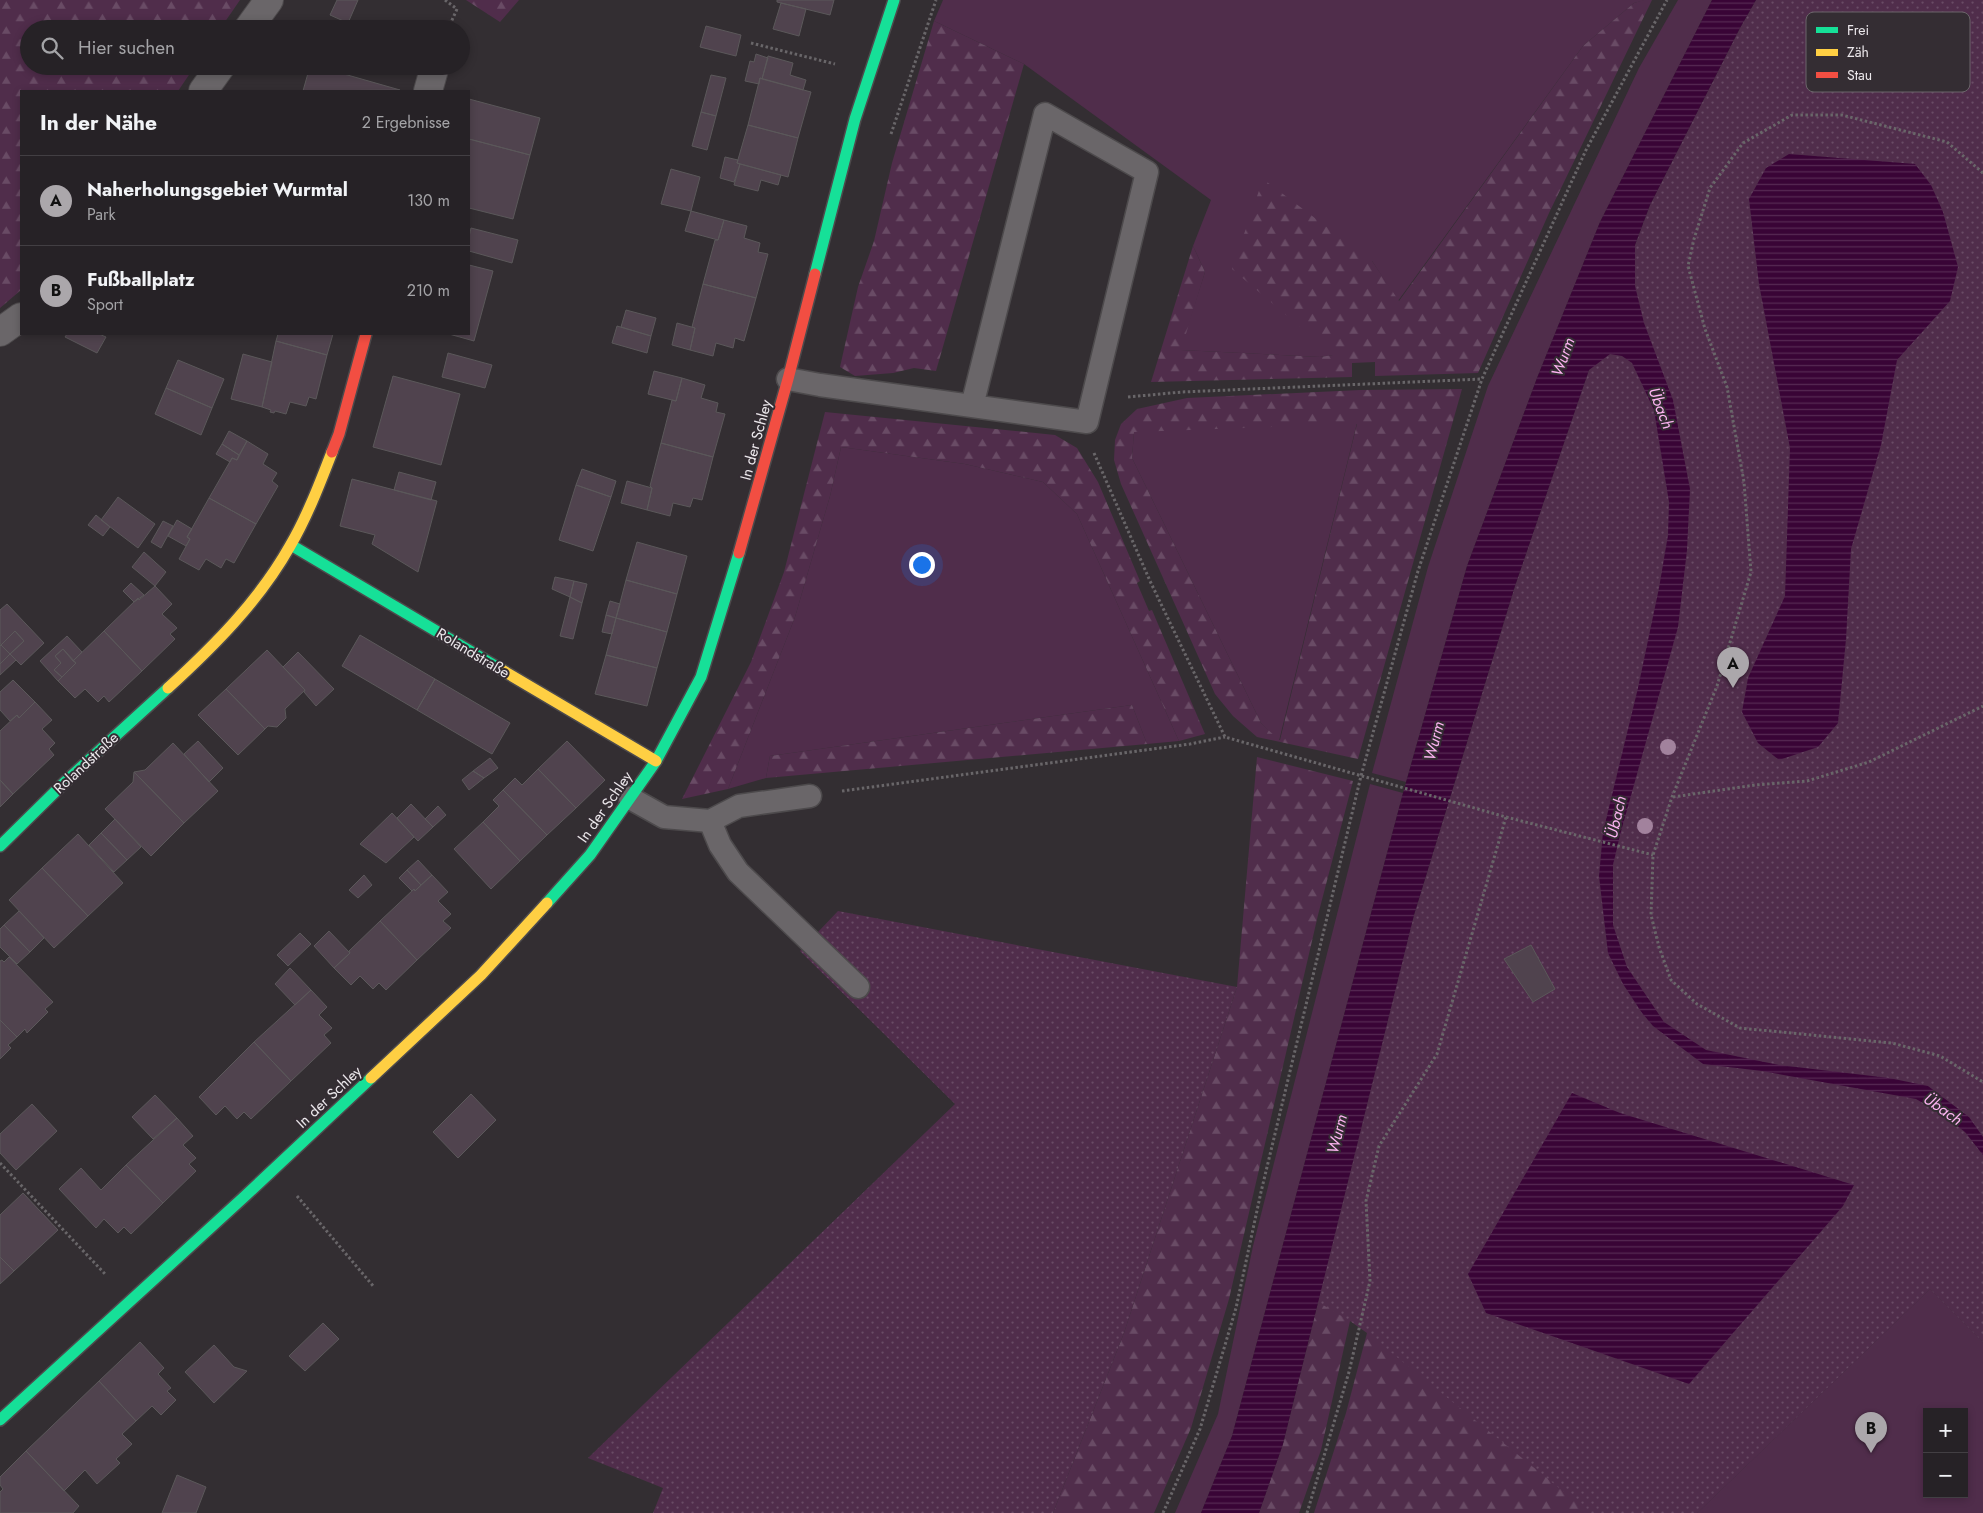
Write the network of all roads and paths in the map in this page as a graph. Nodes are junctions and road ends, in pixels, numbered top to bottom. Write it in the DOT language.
graph roads {
  1 [pos="268,0"];
  2 [pos="445,0"];
  3 [pos="894,0"];
  4 [pos="1667,0"];
  5 [pos="254,20"];
  6 [pos="452,20"];
  7 [pos="750,43"];
  8 [pos="870,74"];
  9 [pos="215,75"];
  10 [pos="432,75"];
  11 [pos="204,90"];
  12 [pos="428,90"];
  13 [pos="1983,174"];
  14 [pos="20,318"];
  15 [pos="0,332"];
  16 [pos="366,335"];
  17 [pos="788,379"];
  18 [pos="1482,379"];
  19 [pos="972,406"];
  20 [pos="1087,422"];
  21 [pos="291,545"];
  22 [pos="1983,706"];
  23 [pos="1225,736"];
  24 [pos="656,761"];
  25 [pos="1361,776"];
  26 [pos="810,796"];
  27 [pos="1672,797"];
  28 [pos="630,798"];
  29 [pos="1506,817"];
  30 [pos="710,820"];
  31 [pos="0,846"];
  32 [pos="1652,855"];
  33 [pos="858,987"];
  34 [pos="1983,1082"];
  35 [pos="0,1163"];
  36 [pos="274,1169"];
  37 [pos="374,1287"];
  38 [pos="131,1300"];
  39 [pos="0,1420"];
  40 [pos="1163,1513"];
  41 [pos="1307,1513"];
  1 -- 5 [label="street"];
  2 -- 6 [label="path"];
  3 -- 8 [label="street, In der Schley"];
  4 -- 18 [label="path"];
  7 -- 8 [label="path"];
  8 -- 17 [label="street, In der Schley"];
  9 -- 11 [label="street"];
  10 -- 12 [label="street"];
  13 -- 27 [label="path"];
  14 -- 15 [label="street"];
  16 -- 21 [label="street, Rolandstraße"];
  17 -- 19 [label="lane"];
  17 -- 24 [label="street, In der Schley"];
  18 -- 20 [label="path"];
  18 -- 25 [label="path"];
  19 -- 20 [label="lane"];
  19 -- 20 [label="lane"];
  20 -- 23 [label="path"];
  21 -- 24 [label="street, Rolandstraße"];
  21 -- 31 [label="street, Rolandstraße"];
  22 -- 27 [label="path"];
  23 -- 25 [label="path"];
  23 -- 26 [label="path"];
  24 -- 28 [label="street, In der Schley"];
  25 -- 29 [label="path"];
  25 -- 40 [label="path"];
  26 -- 30 [label="lane"];
  27 -- 32 [label="path"];
  28 -- 30 [label="lane"];
  28 -- 36 [label="street, In der Schley"];
  29 -- 32 [label="path"];
  29 -- 41 [label="path"];
  30 -- 33 [label="lane"];
  32 -- 34 [label="path"];
  35 -- 38 [label="path"];
  36 -- 37 [label="path"];
  36 -- 38 [label="street, In der Schley"];
  38 -- 39 [label="street, In der Schley"];
}
